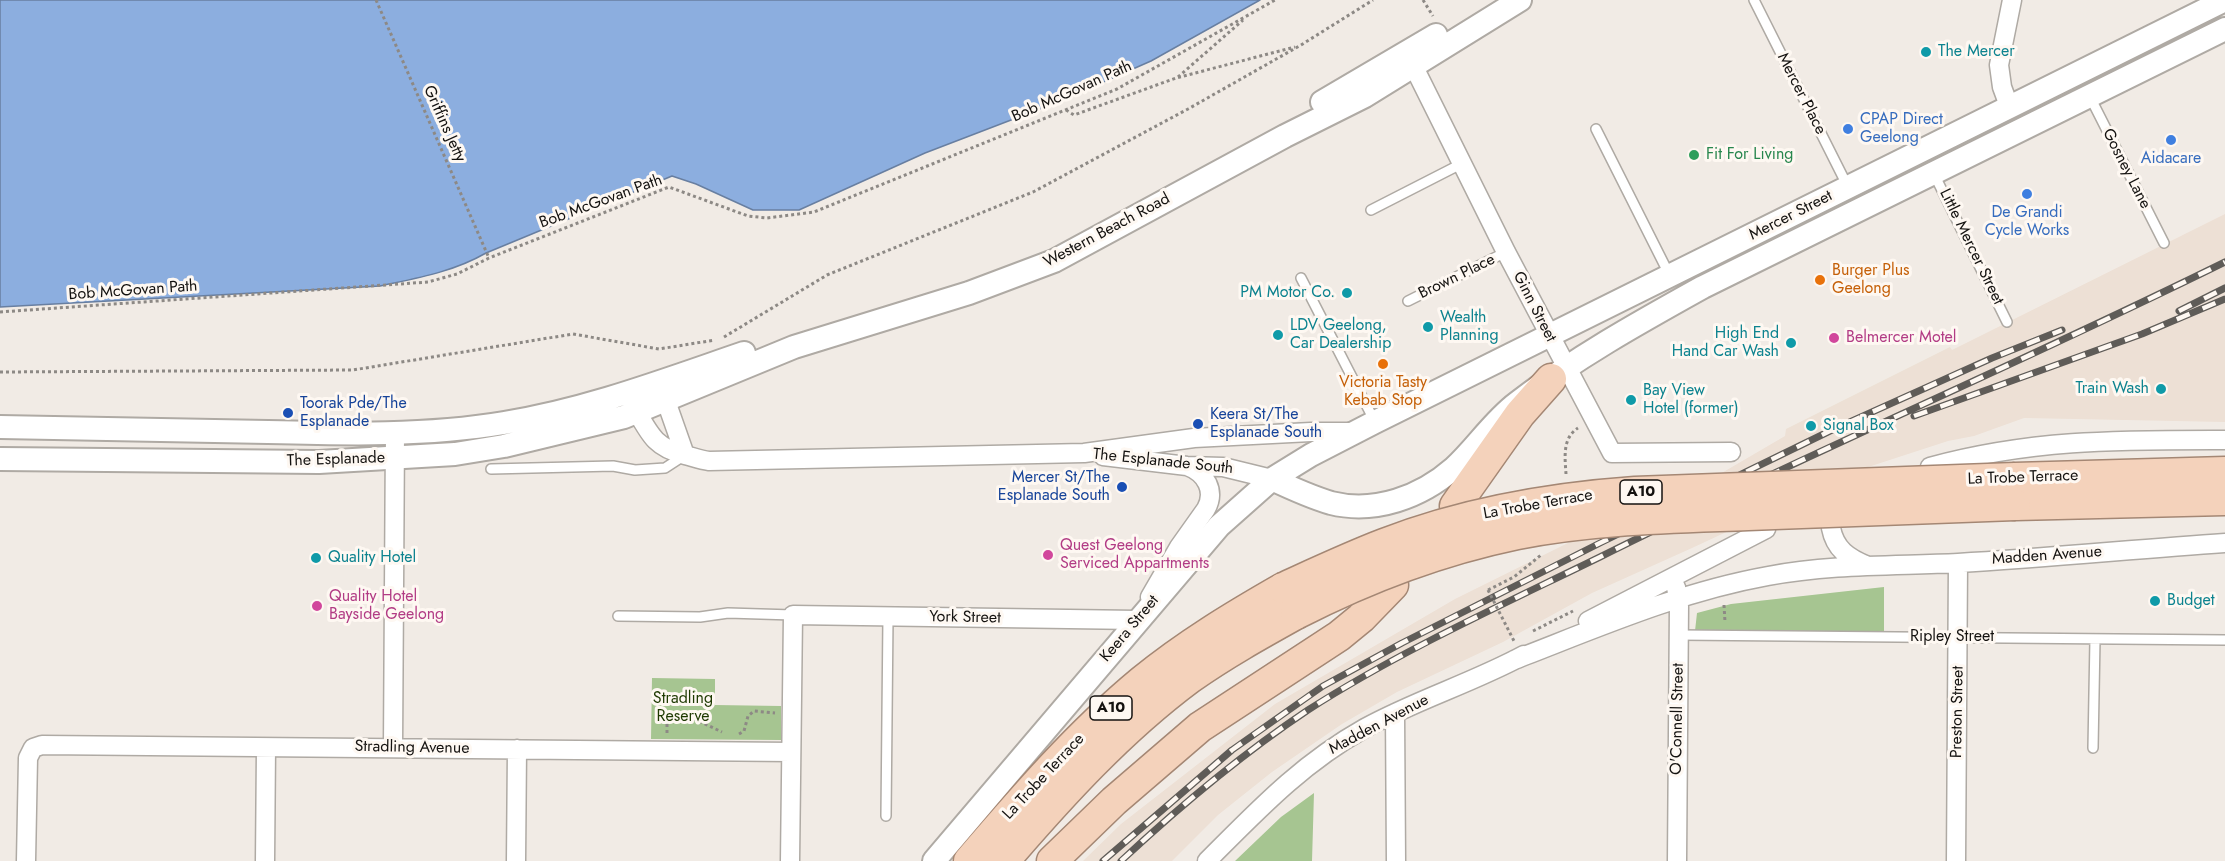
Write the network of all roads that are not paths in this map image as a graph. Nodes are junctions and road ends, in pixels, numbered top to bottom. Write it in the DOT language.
graph roads {
  1 [pos="1493,0"];
  2 [pos="1520,0"];
  3 [pos="1754,0"];
  4 [pos="2012,0"];
  5 [pos="2225,0"];
  6 [pos="2225,28"];
  7 [pos="1410,60"];
  8 [pos="2089,95"];
  9 [pos="2009,106"];
  10 [pos="1596,129"];
  11 [pos="2022,129"];
  12 [pos="1463,163"];
  13 [pos="1934,172"];
  14 [pos="1848,187"];
  15 [pos="1371,210"];
  16 [pos="2163,243"];
  17 [pos="1506,252"];
  18 [pos="1671,277"];
  19 [pos="1301,278"];
  20 [pos="1408,301"];
  21 [pos="2007,322"];
  22 [pos="1549,336"];
  23 [pos="1559,374"];
  24 [pos="634,389"];
  25 [pos="661,392"];
  26 [pos="637,412"];
  27 [pos="0,427"];
  28 [pos="1366,427"];
  29 [pos="395,432"];
  30 [pos="2225,440"];
  31 [pos="504,446"];
  32 [pos="1731,452"];
  33 [pos="1084,453"];
  34 [pos="685,455"];
  35 [pos="394,458"];
  36 [pos="0,459"];
  37 [pos="1187,466"];
  38 [pos="1930,467"];
  39 [pos="491,469"];
  40 [pos="509,469"];
  41 [pos="2225,472"];
  42 [pos="1272,479"];
  43 [pos="2015,492"];
  44 [pos="2225,500"];
  45 [pos="1455,506"];
  46 [pos="1832,528"];
  47 [pos="1766,529"];
  48 [pos="2225,543"];
  49 [pos="1958,563"];
  50 [pos="1869,566"];
  51 [pos="1672,577"];
  52 [pos="1393,585"];
  53 [pos="1679,598"];
  54 [pos="1289,601"];
  55 [pos="793,615"];
  56 [pos="618,616"];
  57 [pos="888,617"];
  58 [pos="1138,619"];
  59 [pos="1679,635"];
  60 [pos="1959,637"];
  61 [pos="2095,639"];
  62 [pos="2225,640"];
  63 [pos="1514,660"];
  64 [pos="1395,713"];
  65 [pos="393,747"];
  66 [pos="266,748"];
  67 [pos="2093,748"];
  68 [pos="517,749"];
  69 [pos="791,752"];
  70 [pos="886,816"];
  71 [pos="26,861"];
  72 [pos="265,861"];
  73 [pos="516,861"];
  74 [pos="790,861"];
  75 [pos="934,861"];
  76 [pos="969,861"];
  77 [pos="1004,861"];
  78 [pos="1052,861"];
  79 [pos="1207,861"];
  80 [pos="1396,861"];
  81 [pos="1677,861"];
  82 [pos="1956,861"];
  1 -- 7 [label="street, Western Beach Road"];
  2 -- 7 [label="street, Western Beach Road"];
  3 -- 14 [label="lane, Mercer Place"];
  4 -- 9 [label="street"];
  5 -- 9 [label="street, Mercer Street"];
  6 -- 8 [label="street, Mercer Street"];
  7 -- 12 [label="street, Ginn Street"];
  7 -- 25 [label="street, Western Beach Road"];
  8 -- 11 [label="street, Mercer Street"];
  8 -- 16 [label="lane, Gosney Lane"];
  9 -- 11 [label="street"];
  9 -- 14 [label="street, Mercer Street"];
  10 -- 18 [label="lane"];
  11 -- 13 [label="street, Mercer Street"];
  12 -- 15 [label="lane"];
  12 -- 17 [label="street, Ginn Street"];
  13 -- 21 [label="lane, Little Mercer Street"];
  13 -- 23 [label="street, Mercer Street"];
  14 -- 18 [label="street, Mercer Street"];
  17 -- 20 [label="lane, Brown Place"];
  17 -- 22 [label="street, Ginn Street"];
  18 -- 22 [label="street, Mercer Street"];
  19 -- 28 [label="lane"];
  22 -- 23 [label="street, Ginn Street"];
  22 -- 28 [label="street, Mercer Street"];
  23 -- 32 [label="street, Ginn Street"];
  23 -- 42 [label="street, The Esplanade South"];
  23 -- 45 [label="highway"];
  24 -- 25 [label="street, The Esplanade"];
  24 -- 26 [label="street, The Esplanade South"];
  24 -- 29 [label="street, The Esplanade"];
  25 -- 26 [label="street, The Esplanade"];
  25 -- 34 [label="street"];
  26 -- 31 [label="street, The Esplanade"];
  26 -- 34 [label="street, The Esplanade South"];
  27 -- 29 [label="street, The Esplanade"];
  28 -- 33 [label="street, The Esplanade South"];
  28 -- 42 [label="street, Keera Street"];
  29 -- 35 [label="street"];
  30 -- 38 [label="street"];
  31 -- 35 [label="street, The Esplanade"];
  31 -- 40 [label="lane"];
  33 -- 34 [label="street, The Esplanade South"];
  33 -- 37 [label="street, The Esplanade South"];
  34 -- 40 [label="lane"];
  35 -- 36 [label="street, The Esplanade"];
  35 -- 65 [label="street"];
  37 -- 42 [label="street, The Esplanade South"];
  37 -- 58 [label="street"];
  39 -- 40 [label="lane"];
  41 -- 43 [label="highway, La Trobe Terrace / A10"];
  42 -- 58 [label="street, Keera Street"];
  43 -- 44 [label="highway, La Trobe Terrace / A10"];
  43 -- 54 [label="highway, La Trobe Terrace / A10, bridge"];
  46 -- 50 [label="street"];
  47 -- 51 [label="street, Madden Avenue"];
  48 -- 49 [label="street, Madden Avenue"];
  49 -- 50 [label="street, Madden Avenue"];
  49 -- 60 [label="street, Preston Street"];
  50 -- 53 [label="street, Madden Avenue"];
  51 -- 53 [label="street, O'Connell Street"];
  51 -- 63 [label="street, Madden Avenue"];
  52 -- 78 [label="highway"];
  53 -- 59 [label="street, O'Connell Street"];
  53 -- 63 [label="street, Madden Avenue"];
  54 -- 76 [label="highway, La Trobe Terrace / A10"];
  54 -- 77 [label="highway, La Trobe Terrace / A10"];
  55 -- 56 [label="lane, York Street"];
  55 -- 57 [label="street, York Street"];
  55 -- 69 [label="street"];
  57 -- 58 [label="street, York Street"];
  57 -- 70 [label="lane"];
  58 -- 75 [label="street, Keera Street"];
  59 -- 60 [label="lane, Ripley Street"];
  59 -- 81 [label="street, O'Connell Street"];
  60 -- 61 [label="lane, Ripley Street"];
  60 -- 82 [label="street, Preston Street"];
  61 -- 62 [label="lane, Ripley Street"];
  61 -- 67 [label="lane"];
  63 -- 64 [label="street, Madden Avenue"];
  64 -- 79 [label="street, Madden Avenue"];
  64 -- 80 [label="street"];
  65 -- 66 [label="street, Stradling Avenue"];
  65 -- 68 [label="street, Stradling Avenue"];
  66 -- 71 [label="street, Stradling Avenue"];
  66 -- 72 [label="street"];
  68 -- 69 [label="street, Stradling Avenue"];
  68 -- 73 [label="street"];
  69 -- 74 [label="street"];
}
